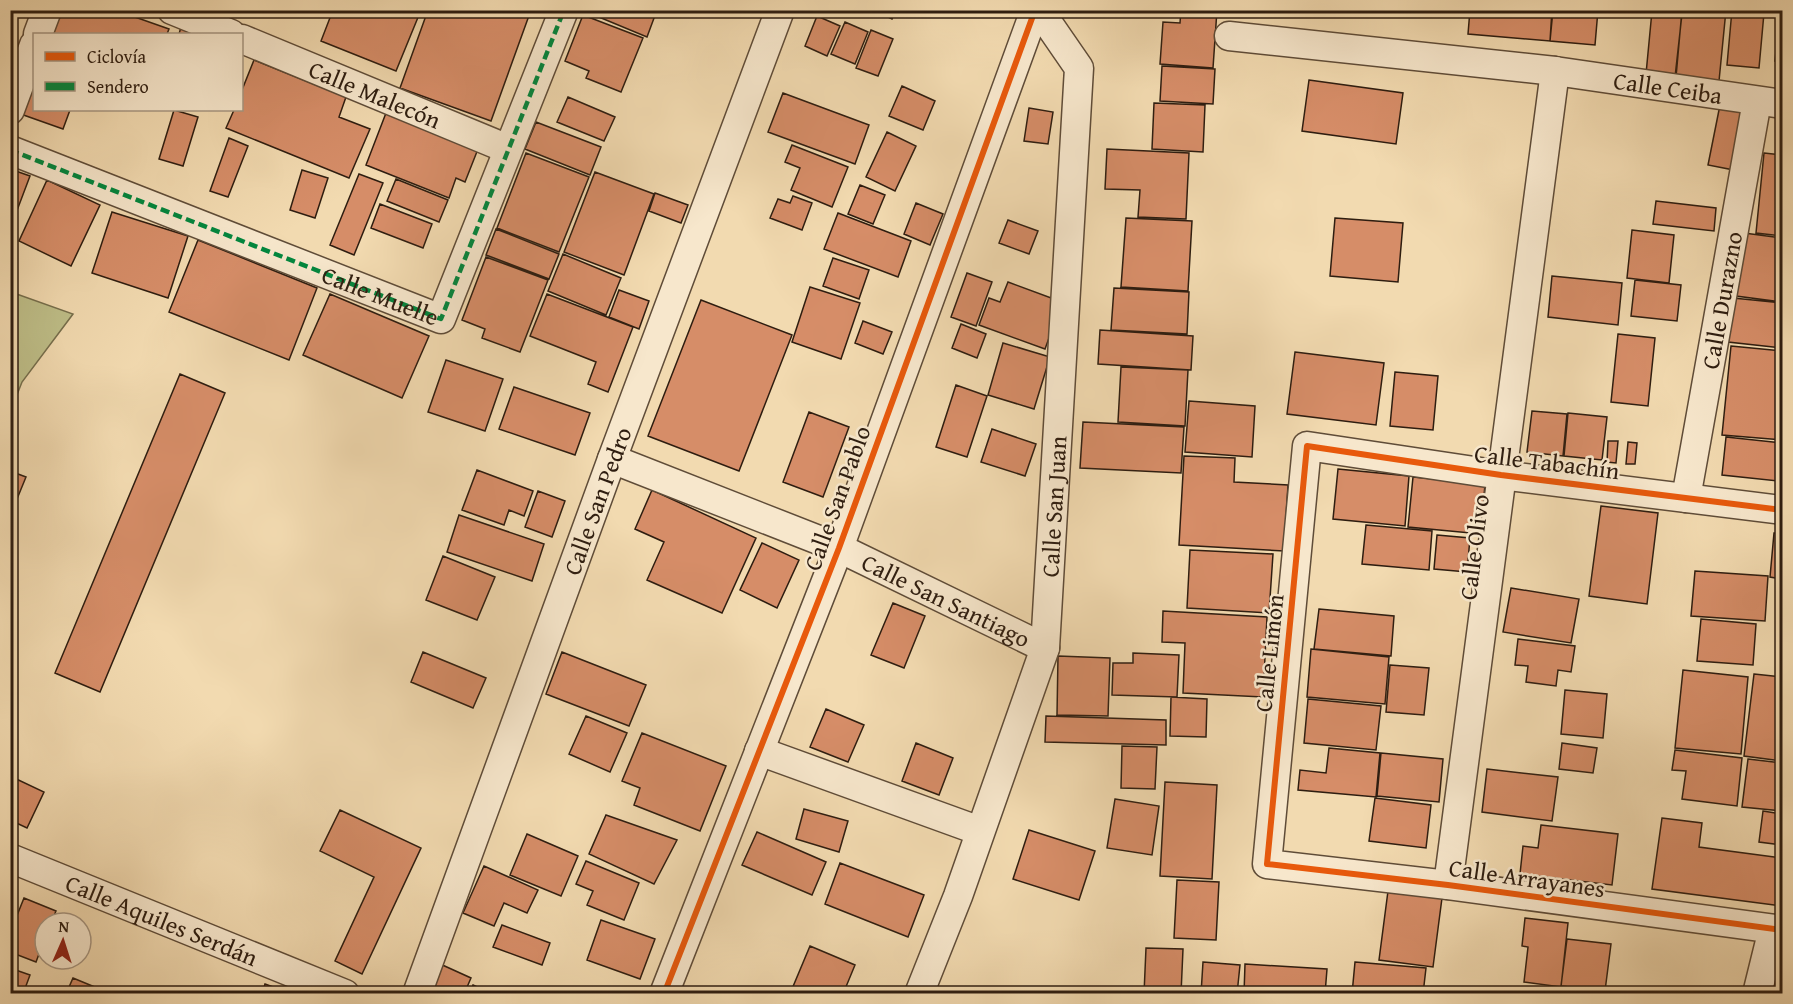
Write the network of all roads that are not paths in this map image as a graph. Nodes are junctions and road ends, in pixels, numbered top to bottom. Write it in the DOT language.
graph roads {
  1 [pos="47,10"];
  2 [pos="172,10"];
  3 [pos="564,10"];
  4 [pos="780,10"];
  5 [pos="1037,10"];
  6 [pos="39,33"];
  7 [pos="229,33"];
  8 [pos="1229,36"];
  9 [pos="243,39"];
  10 [pos="33,48"];
  11 [pos="1555,71"];
  12 [pos="1770,103"];
  13 [pos="10,110"];
  14 [pos="508,149"];
  15 [pos="10,150"];
  16 [pos="1307,446"];
  17 [pos="612,459"];
  18 [pos="1501,476"];
  19 [pos="1686,498"];
  20 [pos="1782,510"];
  21 [pos="838,548"];
  22 [pos="1045,648"];
  23 [pos="759,750"];
  24 [pos="980,831"];
  25 [pos="10,858"];
  26 [pos="1267,864"];
  27 [pos="1448,885"];
  28 [pos="1778,930"];
  29 [pos="345,993"];
  30 [pos="417,993"];
  31 [pos="664,993"];
  32 [pos="919,993"];
  33 [pos="1757,993"];
  1 -- 6 [label="street"];
  2 -- 7 [label="street"];
  3 -- 14 [label="street, Calle Muelle"];
  4 -- 17 [label="street, Calle San Pedro"];
  5 -- 21 [label="street, Calle San Pablo"];
  5 -- 22 [label="street, Calle San Juan"];
  8 -- 11 [label="street, Calle Ceiba"];
  9 -- 14 [label="street, Calle Malecón"];
  10 -- 13 [label="street"];
  11 -- 12 [label="street, Calle Ceiba"];
  11 -- 18 [label="street, Calle Olivo"];
  12 -- 19 [label="street, Calle Durazno"];
  14 -- 15 [label="street, Calle Muelle"];
  16 -- 18 [label="street, Calle Tabachín"];
  16 -- 26 [label="street, Calle Limón"];
  17 -- 21 [label="street, Calle San Santiago"];
  17 -- 30 [label="street, Calle San Pedro"];
  18 -- 19 [label="street, Calle Tabachín"];
  18 -- 27 [label="street, Calle Olivo"];
  19 -- 20 [label="street, Calle Tabachín"];
  21 -- 22 [label="street, Calle San Santiago"];
  21 -- 23 [label="street, Calle San Pablo"];
  22 -- 24 [label="street, Calle San Juan"];
  23 -- 24 [label="street"];
  23 -- 31 [label="street, Calle San Pablo"];
  24 -- 32 [label="street, Calle San Juan"];
  25 -- 29 [label="street, Calle Aquiles Serdán"];
  26 -- 27 [label="street, Calle Arrayanes"];
  27 -- 28 [label="street, Calle Arrayanes"];
  28 -- 33 [label="street"];
}
